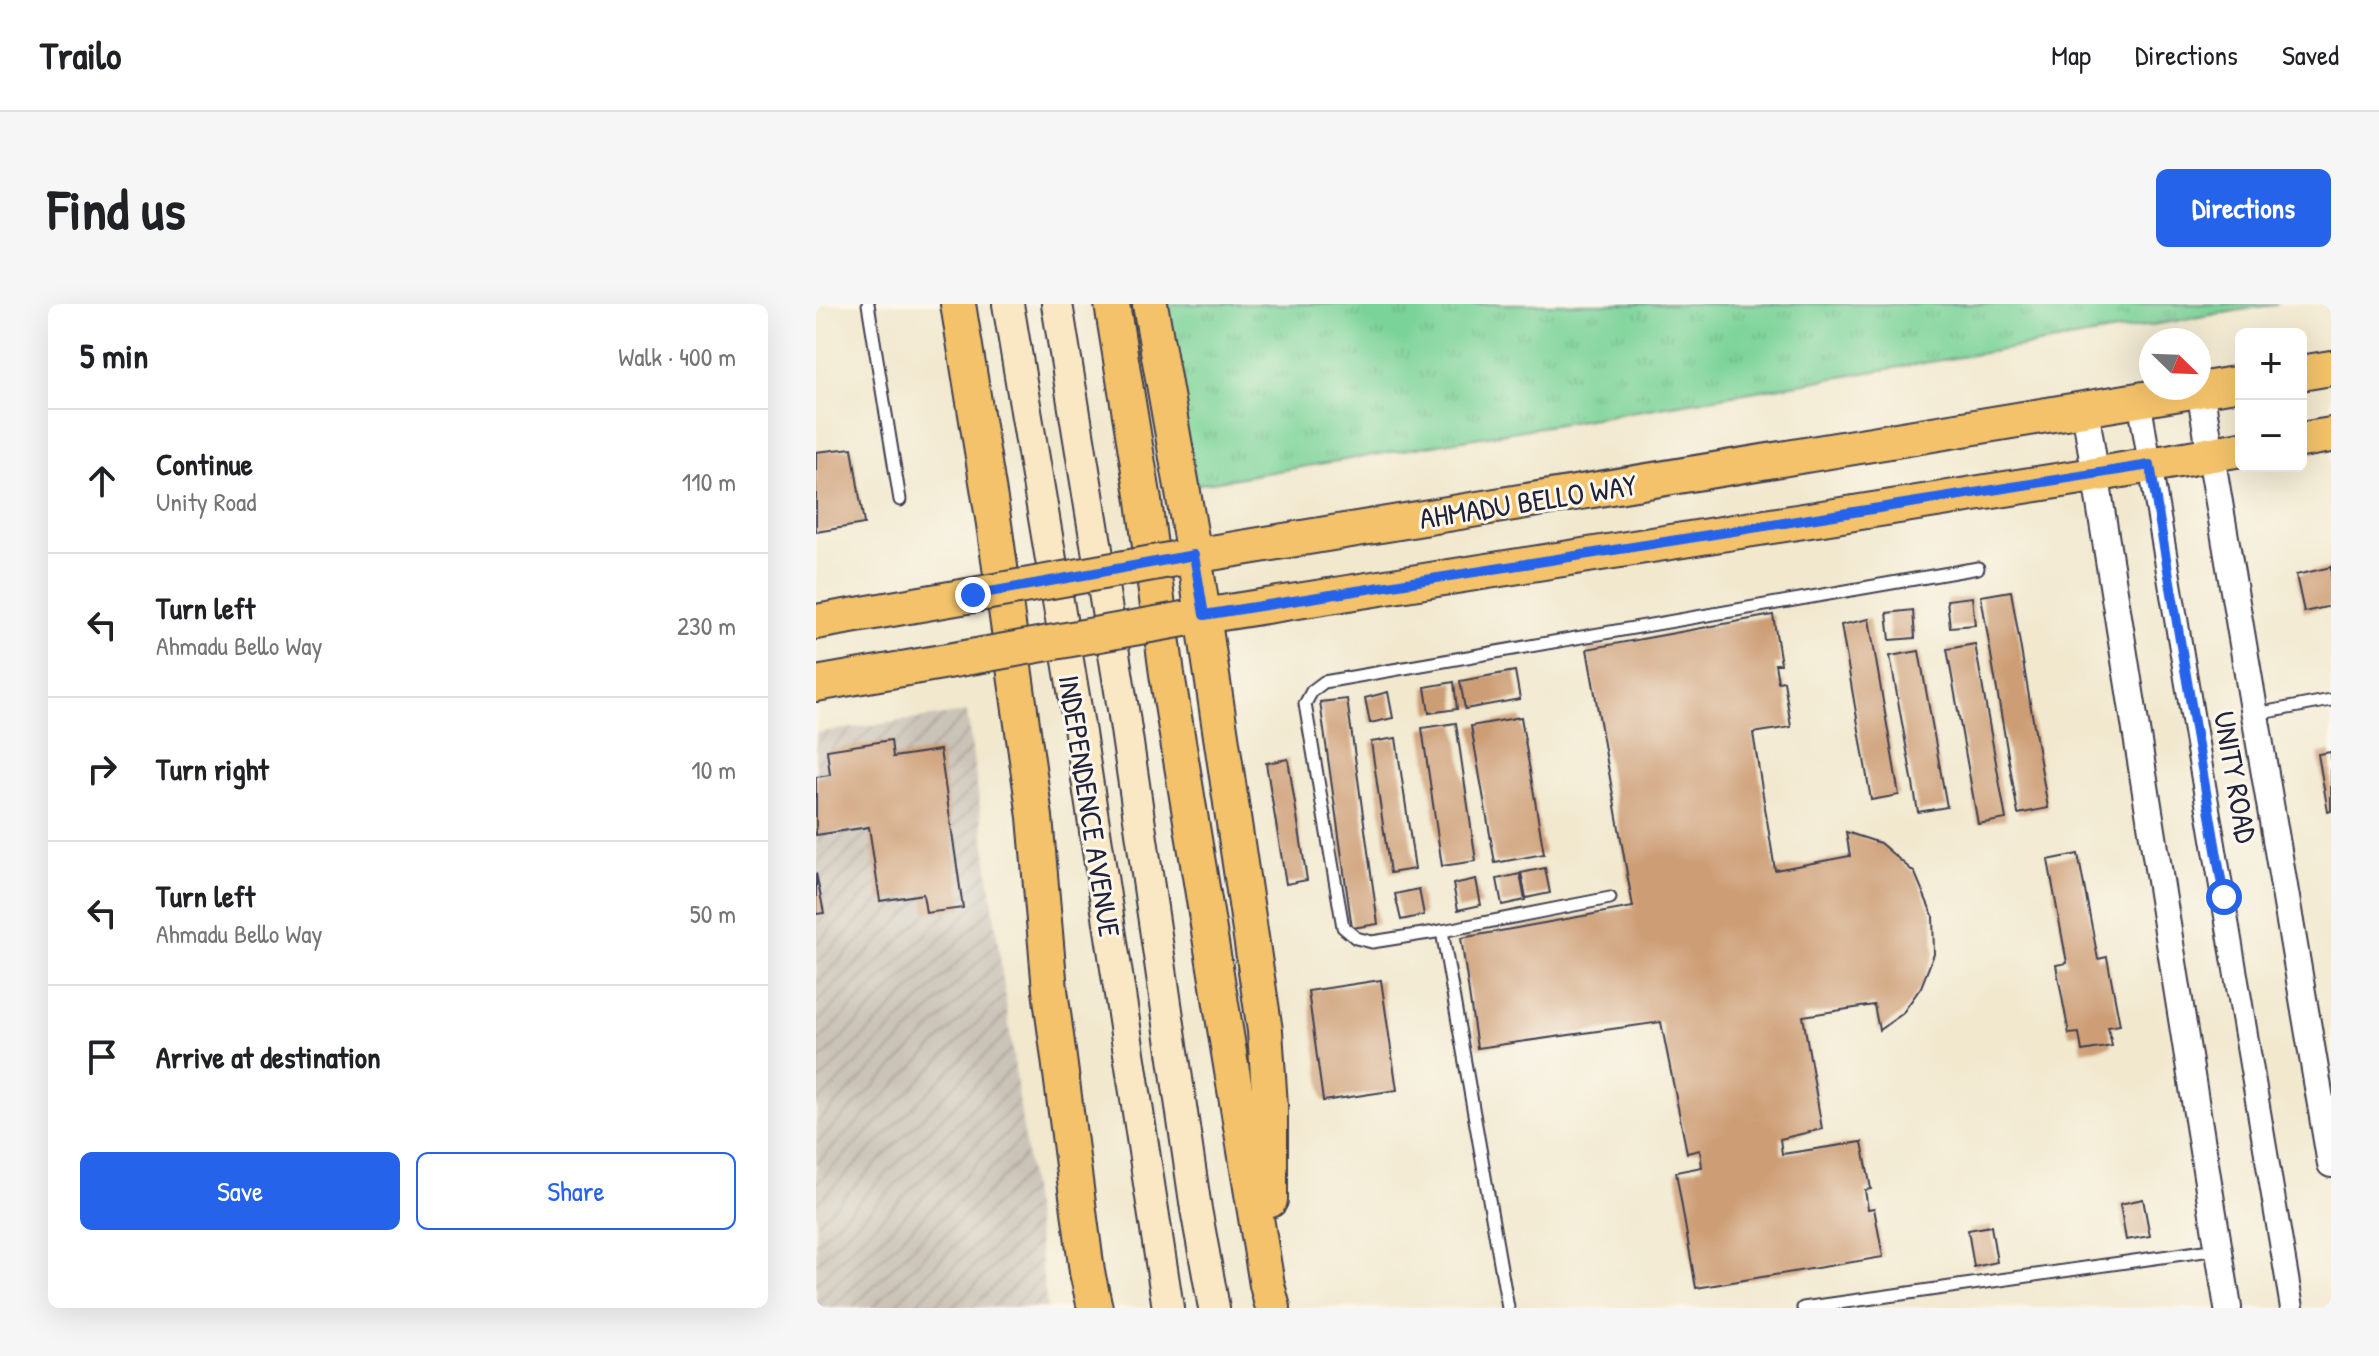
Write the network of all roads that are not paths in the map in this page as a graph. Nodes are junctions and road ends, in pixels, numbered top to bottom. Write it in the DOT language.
graph roads {
  1 [pos="868,304"];
  2 [pos="958,304"];
  3 [pos="1008,304"];
  4 [pos="1057,304"];
  5 [pos="1112,304"];
  6 [pos="1150,304"];
  7 [pos="2331,368"];
  8 [pos="2307,372"];
  9 [pos="2235,384"];
  10 [pos="2211,388"];
  11 [pos="2139,399"];
  12 [pos="2139,400"];
  13 [pos="2204,400"];
  14 [pos="2085,409"];
  15 [pos="2331,435"];
  16 [pos="2307,439"];
  17 [pos="2226,451"];
  18 [pos="2150,465"];
  19 [pos="2094,475"];
  20 [pos="900,500"];
  21 [pos="1184,557"];
  22 [pos="1978,568"];
  23 [pos="1194,617"];
  24 [pos="816,622"];
  25 [pos="816,684"];
  26 [pos="2331,700"];
  27 [pos="2255,714"];
  28 [pos="1610,898"];
  29 [pos="1442,931"];
  30 [pos="2326,1105"];
  31 [pos="2331,1164"];
  32 [pos="2218,1249"];
  33 [pos="1270,1300"];
  34 [pos="1095,1308"];
  35 [pos="1168,1308"];
  36 [pos="1214,1308"];
  37 [pos="1508,1308"];
  38 [pos="1803,1308"];
  39 [pos="2228,1308"];
  40 [pos="2292,1308"];
  1 -- 20 [label="lane"];
  2 -- 34 [label="main road, INDEPENDENCE AVENUE"];
  3 -- 35 [label="main road, INDEPENDENCE AVENUE"];
  4 -- 36 [label="main road, INDEPENDENCE AVENUE"];
  5 -- 33 [label="main road"];
  6 -- 21 [label="main road"];
  7 -- 8 [label="main road"];
  9 -- 10 [label="main road, AHMADU BELLO WAY"];
  11 -- 14 [label="main road, AHMADU BELLO WAY"];
  12 -- 18 [label="street, UNITY ROAD"];
  13 -- 17 [label="street, UNITY ROAD"];
  14 -- 19 [label="street"];
  14 -- 21 [label="main road, AHMADU BELLO WAY"];
  15 -- 16 [label="main road"];
  17 -- 18 [label="main road, AHMADU BELLO WAY"];
  17 -- 27 [label="street, UNITY ROAD"];
  18 -- 19 [label="main road, AHMADU BELLO WAY"];
  18 -- 40 [label="street, UNITY ROAD"];
  19 -- 23 [label="main road, AHMADU BELLO WAY"];
  19 -- 32 [label="street"];
  21 -- 23 [label="main road"];
  21 -- 24 [label="main road, AHMADU BELLO WAY, bridge"];
  22 -- 29 [label="lane"];
  23 -- 25 [label="main road, AHMADU BELLO WAY, bridge"];
  23 -- 33 [label="main road"];
  26 -- 27 [label="lane"];
  27 -- 30 [label="street, UNITY ROAD"];
  28 -- 29 [label="lane"];
  29 -- 37 [label="lane"];
  30 -- 31 [label="street, UNITY ROAD"];
  32 -- 38 [label="lane"];
  32 -- 39 [label="street"];
}
